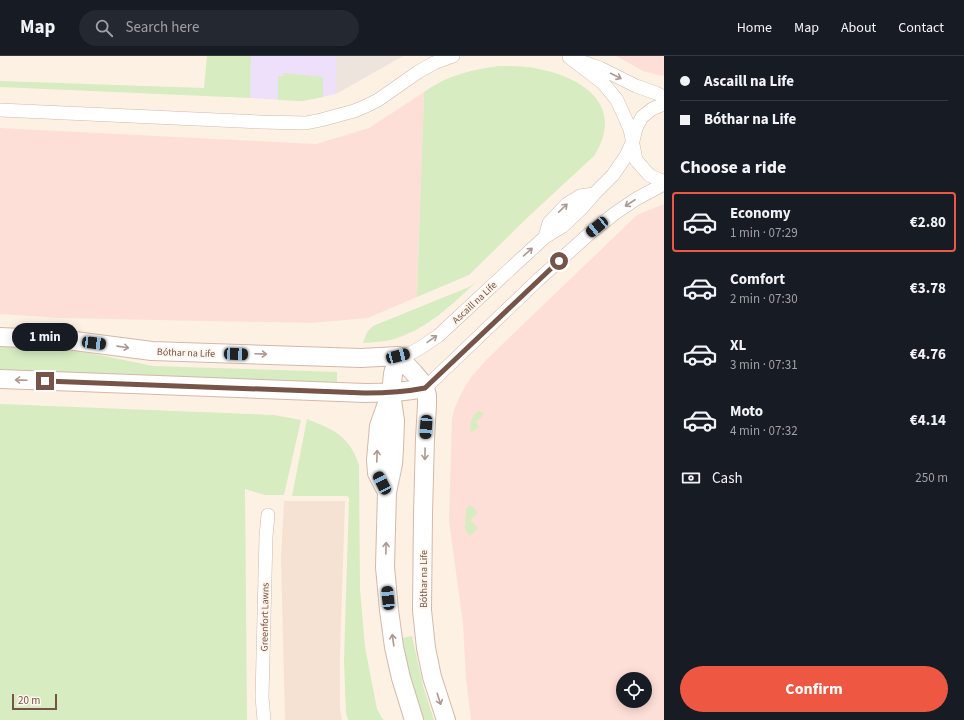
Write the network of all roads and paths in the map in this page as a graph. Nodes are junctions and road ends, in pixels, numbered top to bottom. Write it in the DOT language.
graph roads {
  1 [pos="453,56"];
  2 [pos="567,56"];
  3 [pos="664,97"];
  4 [pos="664,104"];
  5 [pos="0,110"];
  6 [pos="633,141"];
  7 [pos="664,181"];
  8 [pos="664,184"];
  9 [pos="0,337"];
  10 [pos="398,356"];
  11 [pos="0,379"];
  12 [pos="425,388"];
  13 [pos="391,393"];
  14 [pos="268,515"];
  15 [pos="264,720"];
  16 [pos="414,720"];
  17 [pos="446,720"];
  1 -- 5 [label="street"];
  2 -- 3 [label="street, one-way"];
  2 -- 6 [label="street"];
  4 -- 6 [label="street, Ascaill na Life"];
  6 -- 7 [label="street"];
  10 -- 6 [label="street, Ascaill na Life, one-way"];
  8 -- 12 [label="street, one-way"];
  9 -- 10 [label="street, Bóthar na Life, one-way"];
  10 -- 12 [label="street"];
  10 -- 13 [label="street"];
  13 -- 11 [label="street, one-way"];
  12 -- 13 [label="street"];
  12 -- 17 [label="street, Bóthar na Life, one-way"];
  16 -- 13 [label="street, one-way"];
  14 -- 15 [label="street, Greenfort Lawns"];
}
